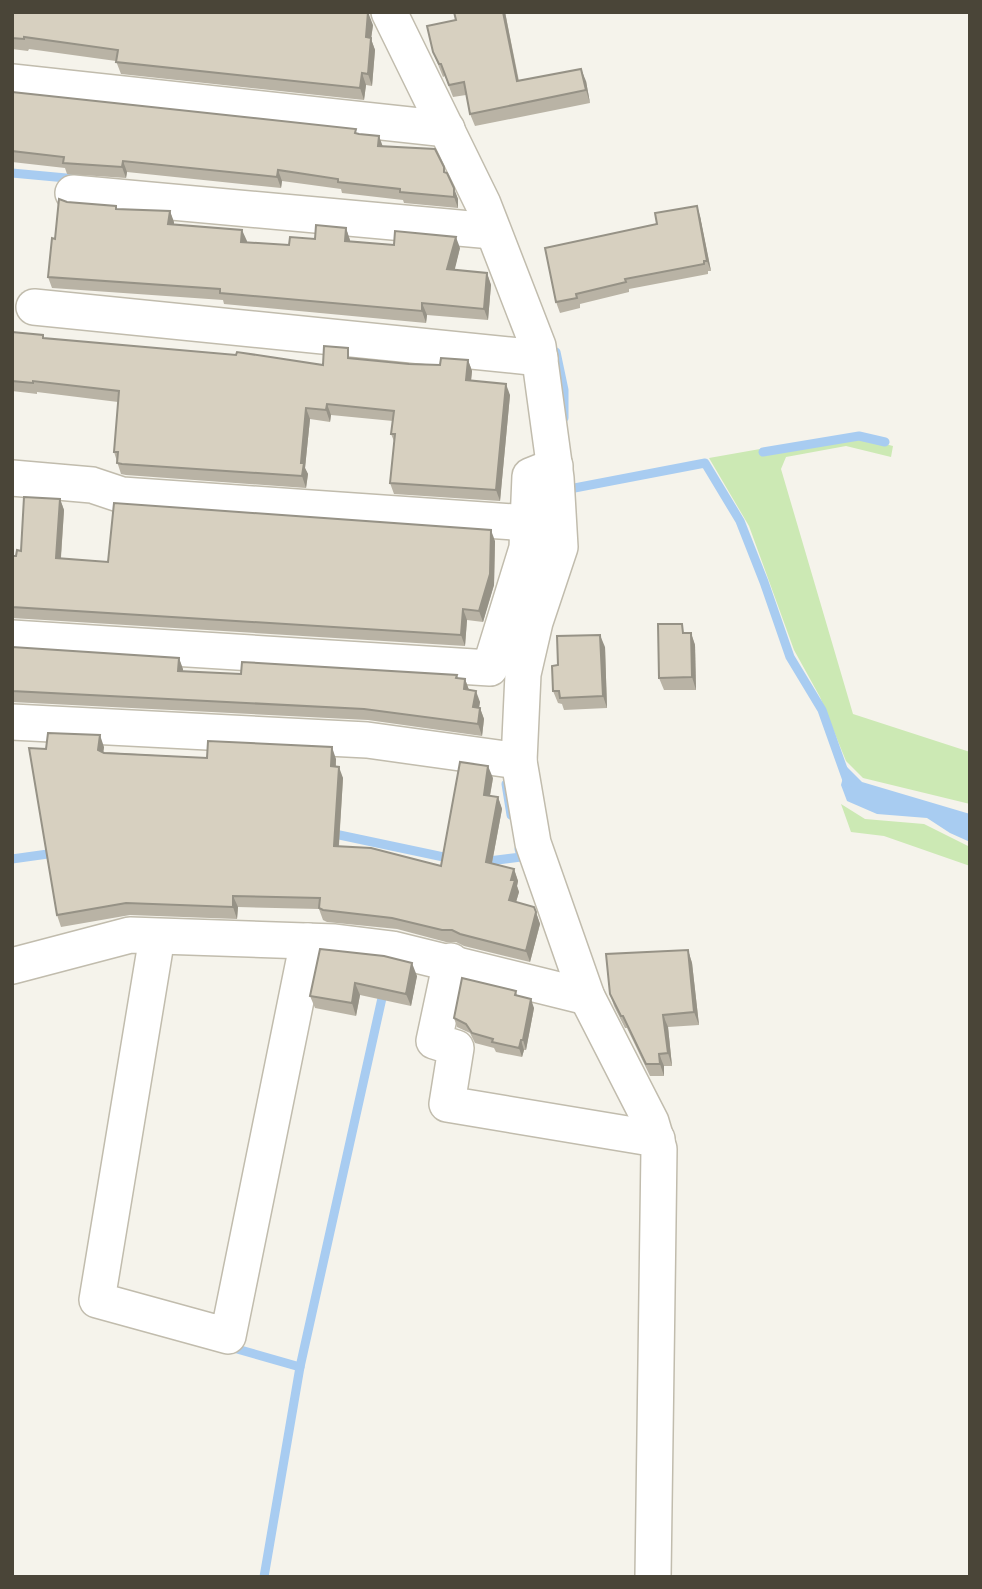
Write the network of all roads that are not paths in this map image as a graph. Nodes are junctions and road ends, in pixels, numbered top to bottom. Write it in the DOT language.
graph roads {
  1 [pos="389,12"];
  2 [pos="12,82"];
  3 [pos="447,130"];
  4 [pos="73,193"];
  5 [pos="492,232"];
  6 [pos="34,307"];
  7 [pos="540,358"];
  8 [pos="555,466"];
  9 [pos="12,478"];
  10 [pos="528,523"];
  11 [pos="12,638"];
  12 [pos="508,671"];
  13 [pos="12,722"];
  14 [pos="510,760"];
  15 [pos="157,937"];
  16 [pos="308,941"];
  17 [pos="452,961"];
  18 [pos="12,967"];
  19 [pos="587,997"];
  20 [pos="657,1139"];
  21 [pos="653,1577"];
  1 -- 3 [label="street"];
  2 -- 3 [label="street"];
  3 -- 5 [label="street"];
  4 -- 5 [label="street"];
  5 -- 7 [label="street"];
  6 -- 7 [label="street"];
  7 -- 8 [label="street"];
  8 -- 10 [label="street"];
  8 -- 12 [label="street"];
  9 -- 10 [label="street"];
  10 -- 12 [label="street"];
  11 -- 12 [label="street"];
  12 -- 14 [label="street"];
  13 -- 14 [label="street"];
  14 -- 19 [label="street"];
  15 -- 16 [label="street"];
  15 -- 16 [label="street"];
  15 -- 18 [label="street"];
  16 -- 17 [label="street"];
  17 -- 19 [label="street"];
  17 -- 20 [label="street"];
  19 -- 20 [label="street"];
  20 -- 21 [label="street"];
}
